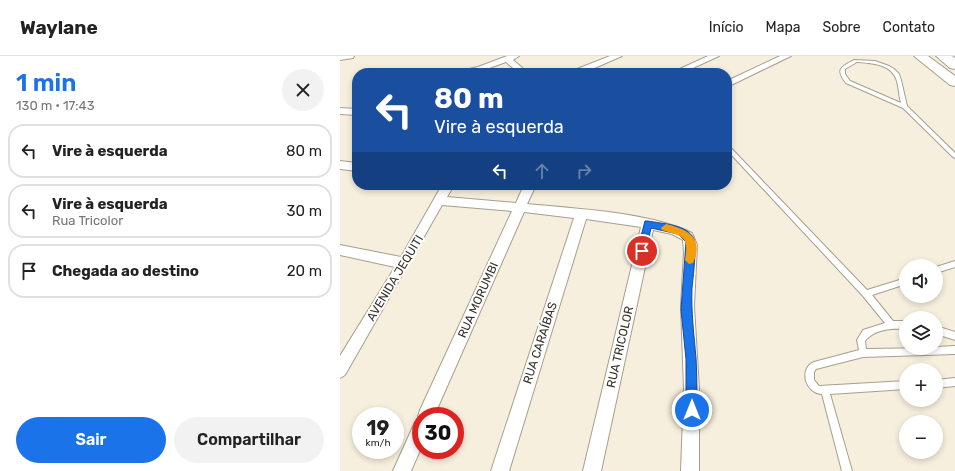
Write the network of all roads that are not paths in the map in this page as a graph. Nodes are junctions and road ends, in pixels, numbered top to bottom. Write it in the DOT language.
graph roads {
  1 [pos="350,56"];
  2 [pos="618,56"];
  3 [pos="715,56"];
  4 [pos="787,56"];
  5 [pos="914,56"];
  6 [pos="920,56"];
  7 [pos="943,56"];
  8 [pos="340,57"];
  9 [pos="511,57"];
  10 [pos="955,65"];
  11 [pos="478,68"];
  12 [pos="520,68"];
  13 [pos="588,68"];
  14 [pos="687,68"];
  15 [pos="941,71"];
  16 [pos="732,82"];
  17 [pos="955,82"];
  18 [pos="904,107"];
  19 [pos="340,111"];
  20 [pos="352,112"];
  21 [pos="732,152"];
  22 [pos="955,156"];
  23 [pos="340,165"];
  24 [pos="352,166"];
  25 [pos="446,190"];
  26 [pos="528,190"];
  27 [pos="440,201"];
  28 [pos="520,206"];
  29 [pos="581,215"];
  30 [pos="648,224"];
  31 [pos="340,250"];
  32 [pos="404,263"];
  33 [pos="955,264"];
  34 [pos="943,268"];
  35 [pos="899,283"];
  36 [pos="866,294"];
  37 [pos="891,324"];
  38 [pos="899,325"];
  39 [pos="943,332"];
  40 [pos="955,336"];
  41 [pos="346,347"];
  42 [pos="955,350"];
  43 [pos="863,353"];
  44 [pos="340,370"];
  45 [pos="955,382"];
  46 [pos="943,383"];
  47 [pos="899,385"];
  48 [pos="824,390"];
  49 [pos="430,407"];
  50 [pos="412,448"];
  51 [pos="402,471"];
  52 [pos="500,471"];
  53 [pos="592,471"];
  54 [pos="690,471"];
  55 [pos="847,471"];
  1 -- 8 [label="street"];
  2 -- 13 [label="street"];
  3 -- 14 [label="street"];
  4 -- 16 [label="street"];
  5 -- 15 [label="main road"];
  6 -- 15 [label="main road"];
  7 -- 10 [label="highway"];
  9 -- 11 [label="street"];
  9 -- 12 [label="street"];
  15 -- 17 [label="main road"];
  18 -- 18 [label="lane"];
  18 -- 22 [label="lane"];
  19 -- 20 [label="street"];
  21 -- 36 [label="lane"];
  23 -- 24 [label="street"];
  25 -- 27 [label="street, AVENIDA JEQUITI"];
  26 -- 28 [label="street, RUA MORUMBI"];
  27 -- 28 [label="street"];
  27 -- 32 [label="street, AVENIDA JEQUITI"];
  28 -- 29 [label="street"];
  28 -- 49 [label="street, RUA MORUMBI"];
  29 -- 30 [label="street"];
  29 -- 52 [label="street, RUA CARAÍBAS"];
  30 -- 53 [label="street, RUA TRICOLOR"];
  30 -- 54 [label="street"];
  31 -- 32 [label="street"];
  32 -- 41 [label="street, AVENIDA JEQUITI"];
  33 -- 34 [label="lane"];
  35 -- 36 [label="lane"];
  36 -- 37 [label="lane"];
  37 -- 38 [label="lane"];
  37 -- 43 [label="lane"];
  39 -- 40 [label="lane"];
  41 -- 44 [label="street, AVENIDA JEQUITI"];
  42 -- 43 [label="lane"];
  43 -- 48 [label="lane"];
  45 -- 46 [label="lane"];
  47 -- 48 [label="lane"];
  48 -- 55 [label="lane"];
  50 -- 51 [label="street"];
}
